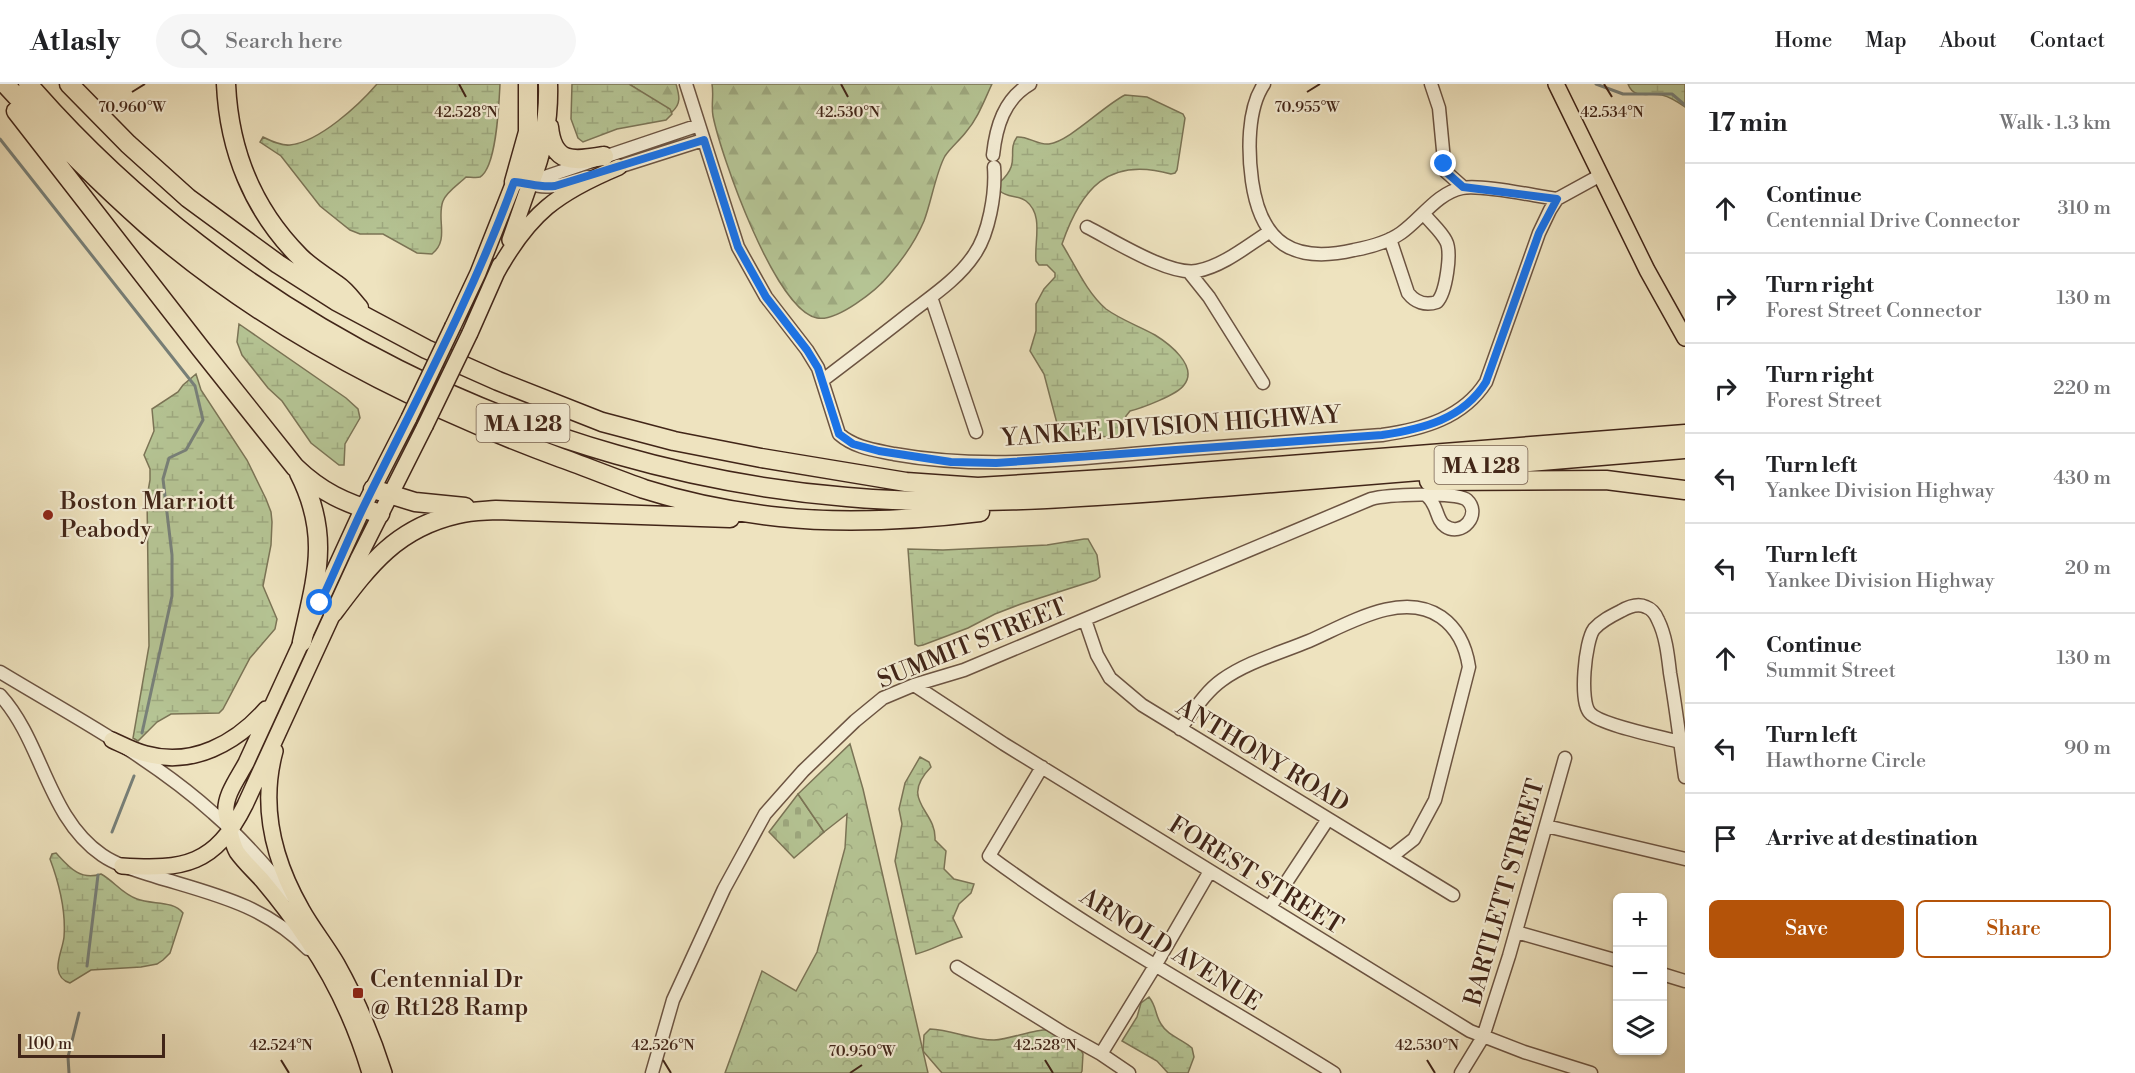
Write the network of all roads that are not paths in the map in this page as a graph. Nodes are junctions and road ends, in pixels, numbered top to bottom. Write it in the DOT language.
graph roads {
  1 [pos="5,84"];
  2 [pos="28,84"];
  3 [pos="69,84"];
  4 [pos="226,84"];
  5 [pos="528,84"];
  6 [pos="548,84"];
  7 [pos="686,84"];
  8 [pos="1030,84"];
  9 [pos="1264,84"];
  10 [pos="1431,84"];
  11 [pos="1556,84"];
  12 [pos="0,91"];
  13 [pos="548,107"];
  14 [pos="699,124"];
  15 [pos="704,140"];
  16 [pos="612,162"];
  17 [pos="1445,171"];
  18 [pos="1599,176"];
  19 [pos="522,182"];
  20 [pos="1463,187"];
  21 [pos="1439,199"];
  22 [pos="1557,199"];
  23 [pos="1424,214"];
  24 [pos="1087,226"];
  25 [pos="1269,232"];
  26 [pos="1390,239"];
  27 [pos="1211,266"];
  28 [pos="497,272"];
  29 [pos="1189,272"];
  30 [pos="932,297"];
  31 [pos="1209,297"];
  32 [pos="371,320"];
  33 [pos="1685,338"];
  34 [pos="822,380"];
  35 [pos="1263,383"];
  36 [pos="976,432"];
  37 [pos="1685,434"];
  38 [pos="1685,449"];
  39 [pos="295,466"];
  40 [pos="1277,483"];
  41 [pos="1685,490"];
  42 [pos="381,492"];
  43 [pos="1119,494"];
  44 [pos="1426,495"];
  45 [pos="496,510"];
  46 [pos="371,511"];
  47 [pos="784,517"];
  48 [pos="333,613"];
  49 [pos="1085,620"];
  50 [pos="302,642"];
  51 [pos="0,672"];
  52 [pos="914,685"];
  53 [pos="281,687"];
  54 [pos="0,694"];
  55 [pos="288,711"];
  56 [pos="1180,729"];
  57 [pos="112,740"];
  58 [pos="1680,742"];
  59 [pos="1565,758"];
  60 [pos="1042,766"];
  61 [pos="1685,777"];
  62 [pos="1328,819"];
  63 [pos="1546,826"];
  64 [pos="231,829"];
  65 [pos="1392,857"];
  66 [pos="1685,859"];
  67 [pos="122,866"];
  68 [pos="1210,871"];
  69 [pos="1453,895"];
  70 [pos="1270,907"];
  71 [pos="303,911"];
  72 [pos="1516,932"];
  73 [pos="1613,960"];
  74 [pos="1155,966"];
  75 [pos="957,967"];
  76 [pos="325,969"];
  77 [pos="1667,976"];
  78 [pos="1685,981"];
  79 [pos="1483,1037"];
  80 [pos="1101,1054"];
  81 [pos="370,1073"];
  82 [pos="384,1073"];
  83 [pos="652,1073"];
  84 [pos="1129,1073"];
  85 [pos="1334,1073"];
  86 [pos="1461,1073"];
  87 [pos="1591,1073"];
  1 -- 47 [label="highway"];
  2 -- 43 [label="highway, MA 128"];
  3 -- 32 [label="highway, YANKEE DIVISION HIGHWAY / MA 128"];
  4 -- 32 [label="highway"];
  5 -- 19 [label="highway"];
  6 -- 13 [label="highway"];
  7 -- 14 [label="street"];
  8 -- 30 [label="street"];
  9 -- 25 [label="street"];
  10 -- 17 [label="street"];
  11 -- 18 [label="main road"];
  12 -- 39 [label="highway"];
  13 -- 16 [label="highway"];
  13 -- 19 [label="highway"];
  14 -- 15 [label="street"];
  14 -- 16 [label="street"];
  15 -- 16 [label="street"];
  15 -- 34 [label="street"];
  16 -- 19 [label="street"];
  16 -- 19 [label="street"];
  16 -- 28 [label="main road"];
  17 -- 20 [label="street"];
  17 -- 21 [label="street"];
  18 -- 22 [label="street"];
  18 -- 33 [label="main road"];
  19 -- 28 [label="main road"];
  19 -- 42 [label="main road, bridge"];
  20 -- 21 [label="street"];
  20 -- 22 [label="street"];
  21 -- 23 [label="street"];
  22 -- 34 [label="street, YANKEE DIVISION HIGHWAY"];
  23 -- 26 [label="street"];
  23 -- 26 [label="street"];
  24 -- 29 [label="street"];
  25 -- 26 [label="street"];
  25 -- 27 [label="street"];
  27 -- 29 [label="street"];
  27 -- 31 [label="street"];
  28 -- 42 [label="main road, bridge"];
  29 -- 31 [label="street"];
  30 -- 34 [label="street"];
  30 -- 36 [label="street"];
  31 -- 35 [label="street"];
  32 -- 37 [label="highway, YANKEE DIVISION HIGHWAY / MA 128"];
  38 -- 40 [label="highway, MA 128"];
  39 -- 46 [label="highway"];
  39 -- 50 [label="highway"];
  40 -- 41 [label="highway"];
  40 -- 43 [label="highway, MA 128"];
  42 -- 45 [label="highway"];
  42 -- 46 [label="main road"];
  43 -- 47 [label="highway"];
  44 -- 49 [label="street, SUMMIT STREET"];
  45 -- 47 [label="highway"];
  45 -- 48 [label="highway"];
  46 -- 48 [label="main road"];
  46 -- 50 [label="main road"];
  48 -- 55 [label="main road"];
  49 -- 52 [label="street, SUMMIT STREET"];
  49 -- 56 [label="street, ANTHONY ROAD"];
  50 -- 53 [label="main road"];
  51 -- 57 [label="street"];
  52 -- 60 [label="street, FOREST STREET"];
  52 -- 83 [label="street, SUMMIT STREET"];
  53 -- 57 [label="main road"];
  53 -- 64 [label="main road"];
  54 -- 67 [label="street"];
  55 -- 64 [label="main road"];
  55 -- 71 [label="main road"];
  56 -- 62 [label="street, ANTHONY ROAD"];
  56 -- 65 [label="street"];
  57 -- 64 [label="street"];
  58 -- 58 [label="street"];
  58 -- 61 [label="street"];
  59 -- 63 [label="street, BARTLETT STREET"];
  60 -- 68 [label="street, FOREST STREET"];
  60 -- 74 [label="street, ARNOLD AVENUE"];
  62 -- 65 [label="street, ANTHONY ROAD"];
  62 -- 70 [label="street"];
  63 -- 66 [label="street"];
  63 -- 72 [label="street, BARTLETT STREET"];
  64 -- 67 [label="main road"];
  64 -- 71 [label="street"];
  64 -- 76 [label="main road"];
  65 -- 69 [label="street, ANTHONY ROAD"];
  67 -- 76 [label="street"];
  68 -- 70 [label="street, FOREST STREET"];
  68 -- 74 [label="street"];
  70 -- 79 [label="street, FOREST STREET"];
  71 -- 82 [label="main road"];
  72 -- 73 [label="street"];
  72 -- 79 [label="street, BARTLETT STREET"];
  74 -- 80 [label="street"];
  74 -- 85 [label="street, ARNOLD AVENUE"];
  75 -- 80 [label="street"];
  76 -- 81 [label="main road"];
  77 -- 78 [label="street"];
  79 -- 86 [label="street, BARTLETT STREET"];
  79 -- 87 [label="street, FOREST STREET"];
  80 -- 84 [label="street"];
}
